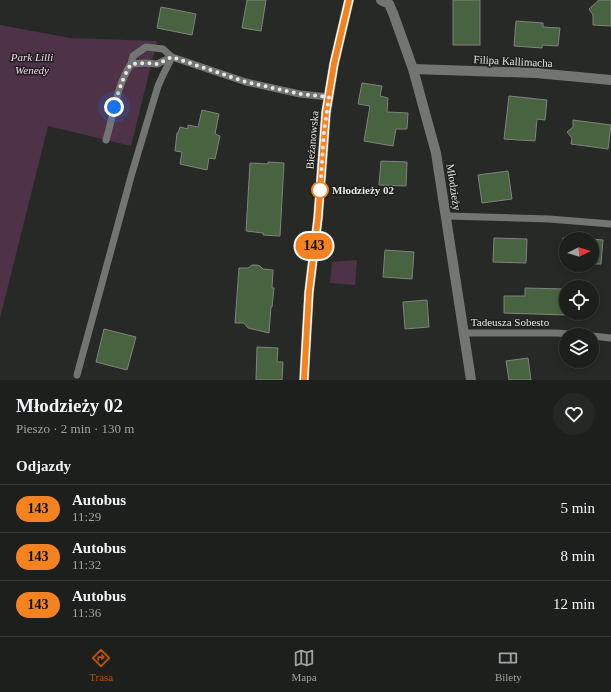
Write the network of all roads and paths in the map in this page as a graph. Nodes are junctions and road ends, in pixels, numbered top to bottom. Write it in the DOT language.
graph roads {
  1 [pos="349,0"];
  2 [pos="386,1"];
  3 [pos="172,57"];
  4 [pos="131,64"];
  5 [pos="413,69"];
  6 [pos="611,80"];
  7 [pos="329,97"];
  8 [pos="106,140"];
  9 [pos="447,216"];
  10 [pos="611,224"];
  11 [pos="464,333"];
  12 [pos="559,333"];
  13 [pos="599,337"];
  14 [pos="611,338"];
  15 [pos="77,375"];
  16 [pos="304,380"];
  17 [pos="471,380"];
  1 -- 7 [label="street, Bieżanowska"];
  2 -- 5 [label="street, Młodzieży"];
  3 -- 4 [label="lane"];
  3 -- 4 [label="lane"];
  3 -- 7 [label="lane"];
  3 -- 15 [label="lane"];
  4 -- 8 [label="lane"];
  5 -- 6 [label="street, Filipa Kallimacha"];
  5 -- 9 [label="street, Młodzieży"];
  7 -- 16 [label="street, Bieżanowska"];
  9 -- 10 [label="lane"];
  9 -- 11 [label="street, Młodzieży"];
  11 -- 12 [label="lane, Tadeusza Sobesto"];
  11 -- 17 [label="street, Młodzieży"];
  13 -- 14 [label="lane"];
}
